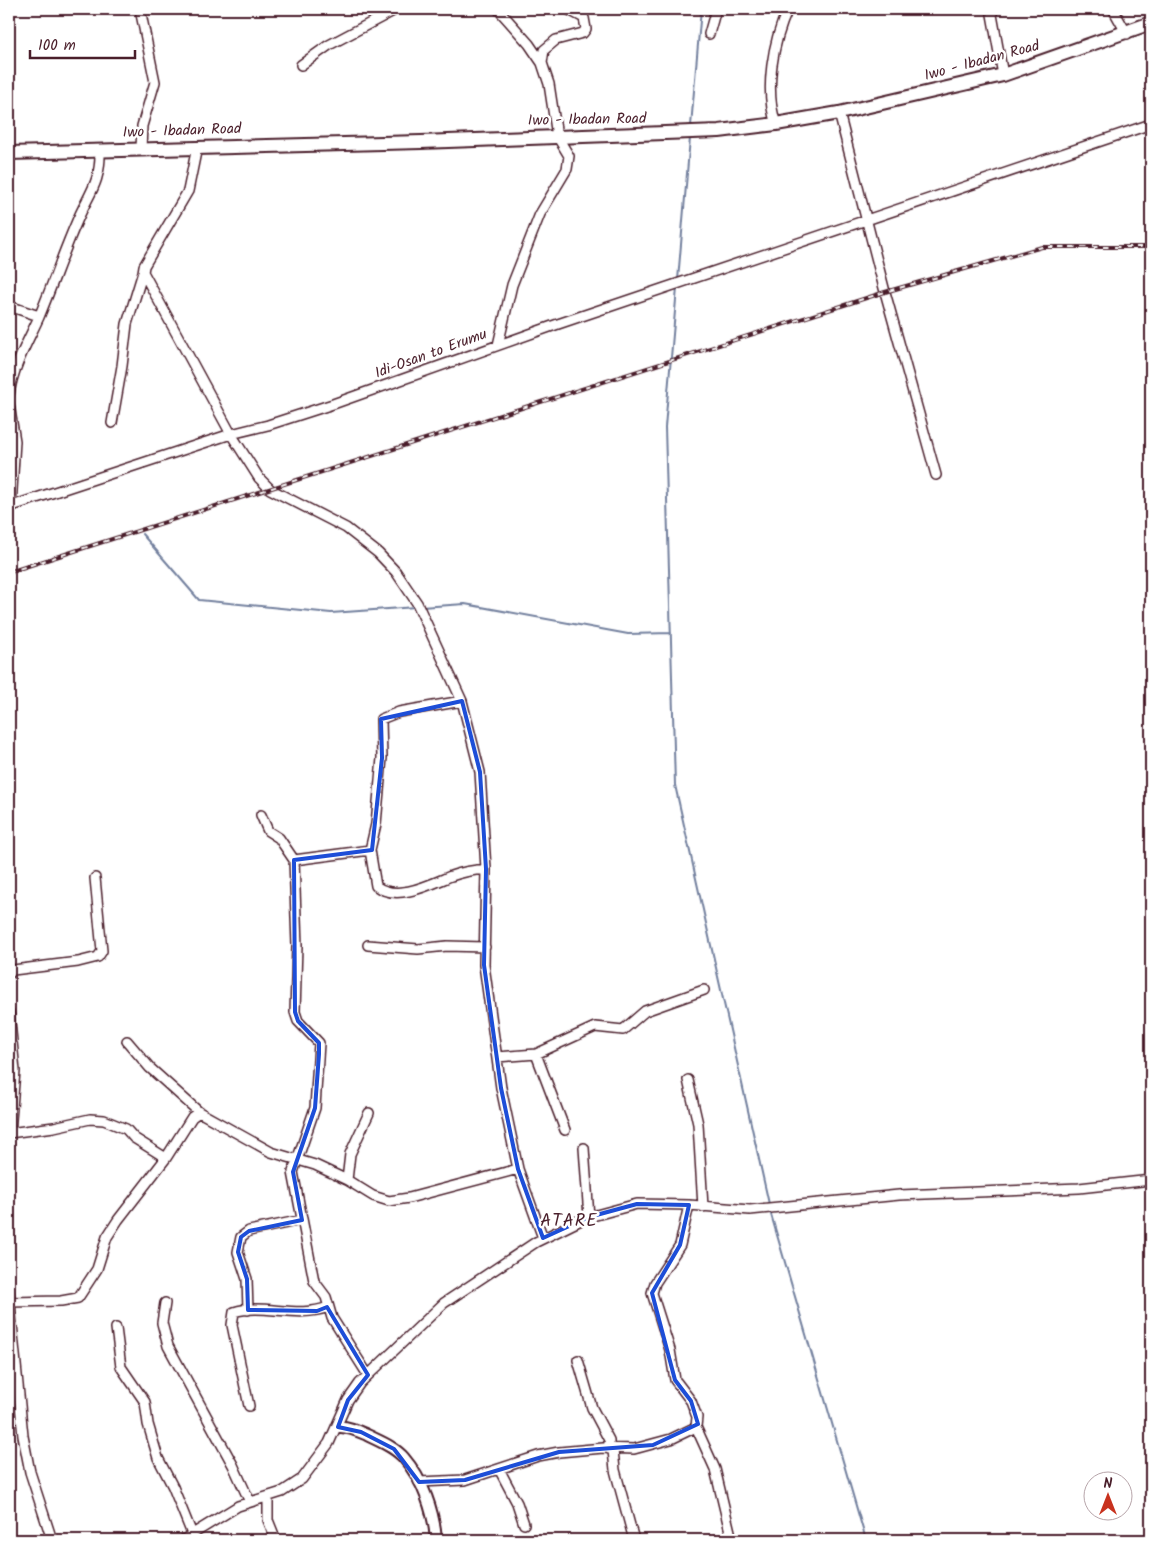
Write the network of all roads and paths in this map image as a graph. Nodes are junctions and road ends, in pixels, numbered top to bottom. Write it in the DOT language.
graph roads {
  1 [pos="140,9"];
  2 [pos="397,9"];
  3 [pos="498,9"];
  4 [pos="567,9"];
  5 [pos="716,9"];
  6 [pos="788,9"];
  7 [pos="991,9"];
  8 [pos="1113,9"];
  9 [pos="1151,24"];
  10 [pos="709,34"];
  11 [pos="1127,34"];
  12 [pos="542,64"];
  13 [pos="301,65"];
  14 [pos="1003,75"];
  15 [pos="839,113"];
  16 [pos="776,124"];
  17 [pos="1151,124"];
  18 [pos="557,136"];
  19 [pos="196,147"];
  20 [pos="141,148"];
  21 [pos="100,150"];
  22 [pos="9,153"];
  23 [pos="864,221"];
  24 [pos="143,272"];
  25 [pos="9,306"];
  26 [pos="39,316"];
  27 [pos="498,345"];
  28 [pos="9,395"];
  29 [pos="9,404"];
  30 [pos="112,423"];
  31 [pos="11,431"];
  32 [pos="231,434"];
  33 [pos="936,475"];
  34 [pos="10,507"];
  35 [pos="462,701"];
  36 [pos="261,815"];
  37 [pos="370,850"];
  38 [pos="294,860"];
  39 [pos="486,869"];
  40 [pos="96,878"];
  41 [pos="368,945"];
  42 [pos="485,947"];
  43 [pos="9,974"];
  44 [pos="704,990"];
  45 [pos="9,1012"];
  46 [pos="127,1041"];
  47 [pos="536,1054"];
  48 [pos="497,1057"];
  49 [pos="688,1080"];
  50 [pos="199,1112"];
  51 [pos="368,1113"];
  52 [pos="565,1130"];
  53 [pos="9,1132"];
  54 [pos="584,1148"];
  55 [pos="166,1158"];
  56 [pos="298,1159"];
  57 [pos="518,1169"];
  58 [pos="346,1180"];
  59 [pos="1151,1180"];
  60 [pos="688,1205"];
  61 [pos="703,1207"];
  62 [pos="588,1217"];
  63 [pos="302,1220"];
  64 [pos="543,1238"];
  65 [pos="10,1298"];
  66 [pos="165,1303"];
  67 [pos="328,1307"];
  68 [pos="248,1310"];
  69 [pos="116,1328"];
  70 [pos="11,1341"];
  71 [pos="578,1360"];
  72 [pos="368,1375"];
  73 [pos="13,1381"];
  74 [pos="248,1406"];
  75 [pos="338,1426"];
  76 [pos="696,1428"];
  77 [pos="611,1449"];
  78 [pos="499,1469"];
  79 [pos="419,1482"];
  80 [pos="268,1497"];
  81 [pos="250,1502"];
  82 [pos="524,1524"];
  83 [pos="192,1534"];
  84 [pos="52,1540"];
  85 [pos="183,1540"];
  86 [pos="276,1540"];
  87 [pos="436,1540"];
  88 [pos="634,1540"];
  89 [pos="732,1540"];
  1 -- 20 [label="street"];
  2 -- 13 [label="street"];
  3 -- 12 [label="street"];
  4 -- 12 [label="street"];
  5 -- 10 [label="street"];
  6 -- 16 [label="street"];
  7 -- 14 [label="street"];
  8 -- 11 [label="street"];
  9 -- 11 [label="main road, Iwo - Ibadan Road"];
  11 -- 14 [label="main road, Iwo - Ibadan Road"];
  12 -- 18 [label="street"];
  14 -- 15 [label="main road, Iwo - Ibadan Road"];
  15 -- 16 [label="main road, Iwo - Ibadan Road"];
  15 -- 23 [label="street"];
  16 -- 18 [label="main road, Iwo - Ibadan Road"];
  17 -- 23 [label="street, Idi-Osan to Erumu"];
  18 -- 19 [label="main road, Iwo - Ibadan Road"];
  18 -- 27 [label="street"];
  19 -- 20 [label="main road, Iwo - Ibadan Road"];
  19 -- 24 [label="street"];
  20 -- 21 [label="main road, Iwo - Ibadan Road"];
  21 -- 22 [label="main road, Iwo - Ibadan Road"];
  21 -- 26 [label="street"];
  23 -- 27 [label="street, Idi-Osan to Erumu"];
  23 -- 33 [label="street"];
  24 -- 30 [label="street"];
  24 -- 32 [label="street"];
  25 -- 26 [label="street"];
  26 -- 28 [label="street"];
  27 -- 32 [label="street, Idi-Osan to Erumu"];
  29 -- 31 [label="street"];
  31 -- 34 [label="street"];
  32 -- 34 [label="street, Idi-Osan to Erumu"];
  32 -- 35 [label="street"];
  35 -- 37 [label="street"];
  35 -- 39 [label="street"];
  36 -- 38 [label="street"];
  37 -- 38 [label="street"];
  37 -- 39 [label="street"];
  38 -- 56 [label="street"];
  39 -- 42 [label="street"];
  40 -- 43 [label="street"];
  41 -- 42 [label="street"];
  42 -- 48 [label="street"];
  44 -- 47 [label="street"];
  45 -- 53 [label="street"];
  46 -- 50 [label="street"];
  47 -- 48 [label="street"];
  47 -- 52 [label="street"];
  48 -- 57 [label="street"];
  49 -- 61 [label="street"];
  50 -- 55 [label="street"];
  50 -- 56 [label="street"];
  51 -- 58 [label="street"];
  53 -- 55 [label="street"];
  54 -- 62 [label="street"];
  55 -- 65 [label="street"];
  56 -- 58 [label="street"];
  56 -- 63 [label="street"];
  57 -- 58 [label="street"];
  57 -- 64 [label="street"];
  59 -- 61 [label="street"];
  60 -- 61 [label="street"];
  60 -- 62 [label="street"];
  60 -- 76 [label="street"];
  62 -- 64 [label="street"];
  63 -- 67 [label="street"];
  63 -- 68 [label="street"];
  64 -- 72 [label="street"];
  65 -- 70 [label="street"];
  66 -- 81 [label="street"];
  67 -- 68 [label="street"];
  67 -- 72 [label="street"];
  68 -- 74 [label="street"];
  69 -- 83 [label="street"];
  70 -- 73 [label="street"];
  71 -- 77 [label="street"];
  72 -- 75 [label="street"];
  73 -- 84 [label="street"];
  75 -- 79 [label="street"];
  75 -- 80 [label="street"];
  76 -- 77 [label="street"];
  76 -- 89 [label="street"];
  77 -- 78 [label="street"];
  77 -- 88 [label="street"];
  78 -- 79 [label="street"];
  78 -- 82 [label="street"];
  79 -- 87 [label="street"];
  80 -- 81 [label="street"];
  80 -- 86 [label="street"];
  81 -- 83 [label="street"];
  83 -- 85 [label="street"];
}
